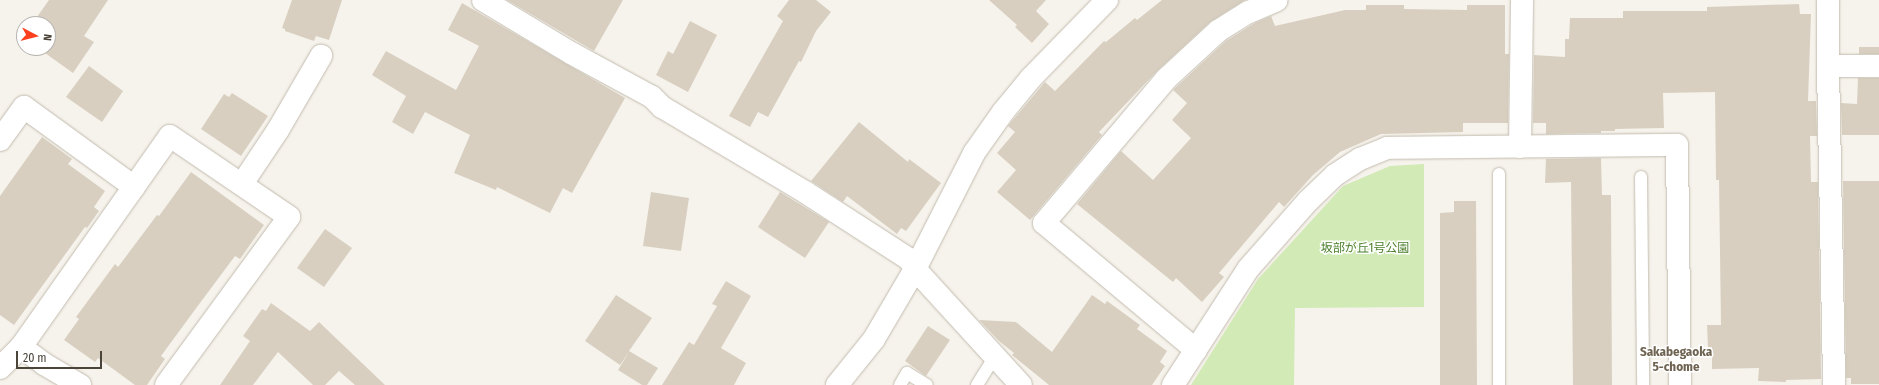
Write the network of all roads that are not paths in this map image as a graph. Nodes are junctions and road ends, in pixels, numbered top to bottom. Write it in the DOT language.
graph roads {
  1 [pos="483,0"];
  2 [pos="1107,0"];
  3 [pos="1277,0"];
  4 [pos="1522,0"];
  5 [pos="1828,0"];
  6 [pos="321,56"];
  7 [pos="1828,66"];
  8 [pos="1879,66"];
  9 [pos="0,140"];
  10 [pos="1520,147"];
  11 [pos="1499,174"];
  12 [pos="1641,177"];
  13 [pos="242,184"];
  14 [pos="134,187"];
  15 [pos="915,269"];
  16 [pos="20,347"];
  17 [pos="1196,350"];
  18 [pos="995,356"];
  19 [pos="0,368"];
  20 [pos="80,385"];
  21 [pos="166,385"];
  22 [pos="837,385"];
  23 [pos="900,385"];
  24 [pos="927,385"];
  25 [pos="977,385"];
  26 [pos="1021,385"];
  27 [pos="1173,385"];
  28 [pos="1499,385"];
  29 [pos="1643,385"];
  30 [pos="1680,385"];
  31 [pos="1834,385"];
  1 -- 15 [label="street"];
  2 -- 15 [label="street"];
  3 -- 17 [label="street"];
  4 -- 10 [label="street"];
  5 -- 7 [label="street"];
  6 -- 13 [label="street"];
  7 -- 8 [label="street"];
  7 -- 31 [label="street"];
  9 -- 14 [label="street"];
  10 -- 17 [label="street"];
  10 -- 30 [label="street"];
  11 -- 28 [label="lane"];
  12 -- 29 [label="lane"];
  13 -- 14 [label="street"];
  13 -- 21 [label="street"];
  14 -- 16 [label="street"];
  15 -- 18 [label="street"];
  15 -- 22 [label="street"];
  16 -- 19 [label="street"];
  16 -- 20 [label="street"];
  17 -- 27 [label="street"];
  18 -- 25 [label="lane"];
  18 -- 26 [label="street"];
  23 -- 24 [label="lane"];
}
